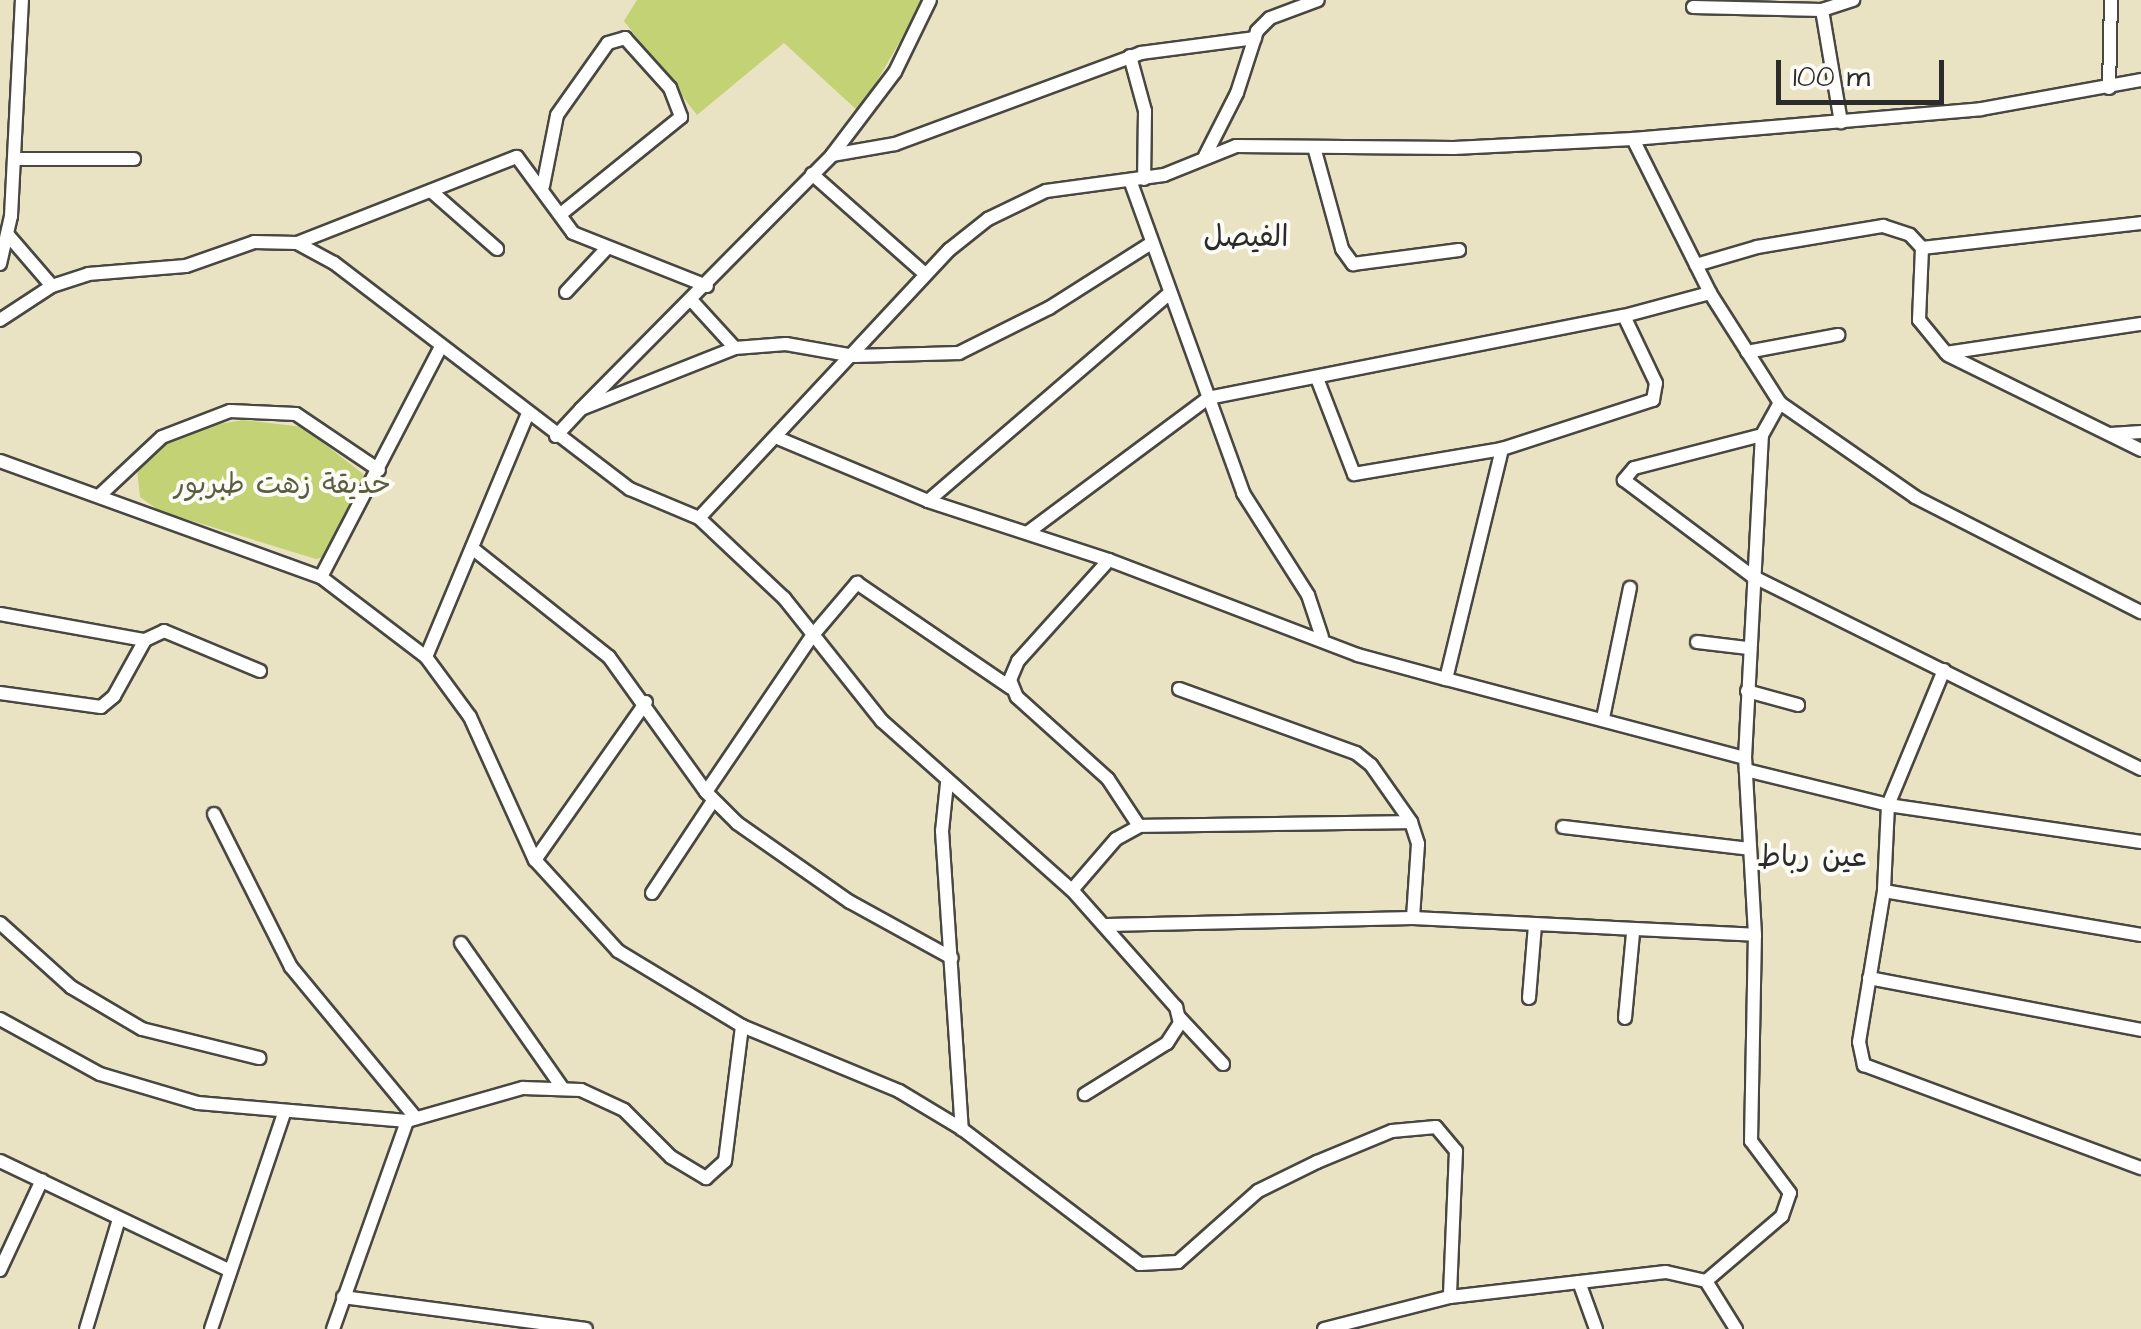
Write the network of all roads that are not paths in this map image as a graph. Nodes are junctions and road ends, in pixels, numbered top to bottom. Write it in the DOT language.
graph roads {
  1 [pos="22,0"];
  2 [pos="930,0"];
  3 [pos="1318,0"];
  4 [pos="1852,0"];
  5 [pos="2110,0"];
  6 [pos="1692,6"];
  7 [pos="1822,10"];
  8 [pos="1255,38"];
  9 [pos="1130,56"];
  10 [pos="2141,80"];
  11 [pos="2109,88"];
  12 [pos="1841,122"];
  13 [pos="1633,139"];
  14 [pos="1314,147"];
  15 [pos="832,155"];
  16 [pos="1205,156"];
  17 [pos="15,159"];
  18 [pos="134,160"];
  19 [pos="812,174"];
  20 [pos="1137,180"];
  21 [pos="543,186"];
  22 [pos="431,192"];
  23 [pos="561,214"];
  24 [pos="2141,223"];
  25 [pos="8,235"];
  26 [pos="297,243"];
  27 [pos="1150,244"];
  28 [pos="607,248"];
  29 [pos="1922,248"];
  30 [pos="497,249"];
  31 [pos="1460,250"];
  32 [pos="0,264"];
  33 [pos="1696,266"];
  34 [pos="925,274"];
  35 [pos="52,286"];
  36 [pos="706,286"];
  37 [pos="566,292"];
  38 [pos="1710,293"];
  39 [pos="1169,294"];
  40 [pos="693,302"];
  41 [pos="1624,316"];
  42 [pos="0,320"];
  43 [pos="2141,324"];
  44 [pos="1838,335"];
  45 [pos="440,348"];
  46 [pos="735,348"];
  47 [pos="1747,352"];
  48 [pos="1946,353"];
  49 [pos="854,356"];
  50 [pos="1318,378"];
  51 [pos="1208,398"];
  52 [pos="1780,402"];
  53 [pos="581,409"];
  54 [pos="527,416"];
  55 [pos="2141,432"];
  56 [pos="2108,434"];
  57 [pos="556,436"];
  58 [pos="1762,436"];
  59 [pos="780,439"];
  60 [pos="1502,449"];
  61 [pos="2141,450"];
  62 [pos="0,461"];
  63 [pos="378,470"];
  64 [pos="100,496"];
  65 [pos="928,501"];
  66 [pos="699,518"];
  67 [pos="1026,533"];
  68 [pos="472,548"];
  69 [pos="1109,560"];
  70 [pos="1752,576"];
  71 [pos="320,577"];
  72 [pos="1630,588"];
  73 [pos="2141,612"];
  74 [pos="0,614"];
  75 [pos="812,636"];
  76 [pos="1322,637"];
  77 [pos="146,640"];
  78 [pos="1697,642"];
  79 [pos="1747,648"];
  80 [pos="426,657"];
  81 [pos="1944,670"];
  82 [pos="260,671"];
  83 [pos="1446,679"];
  84 [pos="1011,688"];
  85 [pos="1179,689"];
  86 [pos="1747,691"];
  87 [pos="0,693"];
  88 [pos="646,702"];
  89 [pos="1798,705"];
  90 [pos="1603,718"];
  91 [pos="1745,764"];
  92 [pos="2141,768"];
  93 [pos="947,783"];
  94 [pos="710,797"];
  95 [pos="1888,805"];
  96 [pos="214,814"];
  97 [pos="1412,822"];
  98 [pos="1139,826"];
  99 [pos="1563,827"];
  100 [pos="2141,842"];
  101 [pos="1750,849"];
  102 [pos="536,860"];
  103 [pos="1072,890"];
  104 [pos="1884,891"];
  105 [pos="652,893"];
  106 [pos="1414,918"];
  107 [pos="0,923"];
  108 [pos="1107,925"];
  109 [pos="1535,925"];
  110 [pos="1633,934"];
  111 [pos="1754,935"];
  112 [pos="2141,935"];
  113 [pos="462,943"];
  114 [pos="952,958"];
  115 [pos="1869,978"];
  116 [pos="1529,998"];
  117 [pos="0,1018"];
  118 [pos="1180,1018"];
  119 [pos="1625,1018"];
  120 [pos="742,1026"];
  121 [pos="2141,1030"];
  122 [pos="259,1058"];
  123 [pos="1223,1064"];
  124 [pos="562,1087"];
  125 [pos="1085,1094"];
  126 [pos="285,1111"];
  127 [pos="411,1120"];
  128 [pos="962,1129"];
  129 [pos="0,1160"];
  130 [pos="2141,1168"];
  131 [pos="42,1180"];
  132 [pos="119,1219"];
  133 [pos="0,1270"];
  134 [pos="226,1270"];
  135 [pos="1706,1281"];
  136 [pos="1579,1282"];
  137 [pos="1450,1296"];
  138 [pos="343,1297"];
  139 [pos="86,1329"];
  140 [pos="210,1329"];
  141 [pos="333,1329"];
  142 [pos="586,1329"];
  143 [pos="1324,1329"];
  144 [pos="1596,1329"];
  145 [pos="1736,1329"];
  1 -- 17 [label="street"];
  2 -- 15 [label="street"];
  3 -- 8 [label="street"];
  4 -- 7 [label="street"];
  5 -- 11 [label="street"];
  6 -- 7 [label="street"];
  7 -- 12 [label="street"];
  8 -- 9 [label="street"];
  8 -- 16 [label="street"];
  9 -- 15 [label="street"];
  9 -- 20 [label="street"];
  10 -- 11 [label="street"];
  11 -- 12 [label="street"];
  12 -- 13 [label="street"];
  13 -- 14 [label="street"];
  13 -- 33 [label="street"];
  14 -- 16 [label="street"];
  14 -- 31 [label="street"];
  15 -- 19 [label="street"];
  16 -- 20 [label="street"];
  17 -- 18 [label="street"];
  17 -- 25 [label="street"];
  19 -- 34 [label="street"];
  19 -- 36 [label="street"];
  20 -- 27 [label="street"];
  20 -- 34 [label="street"];
  21 -- 22 [label="street"];
  21 -- 23 [label="street"];
  21 -- 23 [label="street"];
  22 -- 26 [label="street"];
  22 -- 30 [label="street"];
  23 -- 28 [label="street"];
  24 -- 29 [label="street"];
  25 -- 32 [label="street"];
  25 -- 35 [label="street"];
  26 -- 35 [label="street"];
  26 -- 45 [label="street"];
  27 -- 39 [label="street"];
  27 -- 49 [label="street"];
  28 -- 36 [label="street"];
  28 -- 37 [label="street"];
  29 -- 33 [label="street"];
  29 -- 48 [label="street"];
  33 -- 38 [label="street"];
  34 -- 49 [label="street"];
  35 -- 42 [label="street"];
  36 -- 40 [label="street"];
  38 -- 41 [label="street"];
  38 -- 47 [label="street"];
  39 -- 51 [label="street"];
  39 -- 65 [label="street"];
  40 -- 46 [label="street"];
  40 -- 53 [label="street"];
  41 -- 50 [label="street"];
  41 -- 60 [label="street"];
  43 -- 48 [label="street"];
  44 -- 47 [label="street"];
  45 -- 54 [label="street"];
  45 -- 63 [label="street"];
  46 -- 49 [label="street"];
  46 -- 53 [label="street"];
  47 -- 52 [label="street"];
  48 -- 56 [label="street"];
  49 -- 59 [label="street"];
  50 -- 51 [label="street"];
  50 -- 60 [label="street"];
  51 -- 67 [label="street"];
  51 -- 76 [label="street"];
  52 -- 58 [label="street"];
  52 -- 73 [label="street"];
  53 -- 57 [label="street"];
  54 -- 57 [label="street"];
  54 -- 68 [label="street"];
  55 -- 56 [label="street"];
  56 -- 61 [label="street"];
  57 -- 66 [label="street"];
  58 -- 70 [label="street"];
  58 -- 70 [label="street"];
  59 -- 65 [label="street"];
  59 -- 66 [label="street"];
  60 -- 83 [label="street"];
  62 -- 64 [label="street"];
  63 -- 64 [label="street"];
  63 -- 71 [label="street"];
  64 -- 71 [label="street"];
  65 -- 67 [label="street"];
  66 -- 75 [label="street"];
  67 -- 69 [label="street"];
  68 -- 80 [label="street"];
  68 -- 88 [label="street"];
  69 -- 76 [label="street"];
  69 -- 84 [label="street"];
  70 -- 79 [label="street"];
  70 -- 81 [label="street"];
  71 -- 80 [label="street"];
  72 -- 90 [label="street"];
  74 -- 77 [label="street"];
  75 -- 84 [label="street"];
  75 -- 93 [label="street"];
  75 -- 94 [label="street"];
  76 -- 83 [label="street"];
  77 -- 82 [label="street"];
  77 -- 87 [label="street"];
  78 -- 79 [label="street"];
  79 -- 86 [label="street"];
  80 -- 102 [label="street"];
  81 -- 92 [label="street"];
  81 -- 95 [label="street"];
  83 -- 90 [label="street"];
  84 -- 98 [label="street"];
  85 -- 97 [label="street"];
  86 -- 89 [label="street"];
  86 -- 91 [label="street"];
  88 -- 94 [label="street"];
  88 -- 102 [label="street"];
  90 -- 91 [label="street"];
  91 -- 95 [label="street"];
  91 -- 101 [label="street"];
  93 -- 103 [label="street"];
  93 -- 114 [label="street"];
  94 -- 105 [label="street"];
  94 -- 114 [label="street"];
  95 -- 100 [label="street"];
  95 -- 104 [label="street"];
  96 -- 127 [label="street"];
  97 -- 98 [label="street"];
  97 -- 106 [label="street"];
  98 -- 103 [label="street"];
  99 -- 101 [label="street"];
  101 -- 111 [label="street"];
  102 -- 120 [label="street"];
  103 -- 108 [label="street"];
  104 -- 112 [label="street"];
  104 -- 115 [label="street"];
  106 -- 108 [label="street"];
  106 -- 109 [label="street"];
  107 -- 122 [label="street"];
  108 -- 118 [label="street"];
  109 -- 110 [label="street"];
  109 -- 116 [label="street"];
  110 -- 111 [label="street"];
  110 -- 119 [label="street"];
  111 -- 135 [label="street"];
  113 -- 124 [label="street"];
  114 -- 128 [label="street"];
  115 -- 121 [label="street"];
  115 -- 130 [label="street"];
  117 -- 126 [label="street"];
  118 -- 123 [label="street"];
  118 -- 125 [label="street"];
  120 -- 124 [label="street"];
  120 -- 128 [label="street"];
  124 -- 127 [label="street"];
  126 -- 127 [label="street"];
  126 -- 134 [label="street"];
  127 -- 138 [label="street"];
  128 -- 137 [label="street"];
  129 -- 131 [label="street"];
  131 -- 132 [label="street"];
  131 -- 133 [label="street"];
  132 -- 134 [label="street"];
  132 -- 139 [label="street"];
  134 -- 140 [label="street"];
  135 -- 136 [label="street"];
  135 -- 145 [label="street"];
  136 -- 137 [label="street"];
  136 -- 144 [label="street"];
  137 -- 143 [label="street"];
  138 -- 141 [label="street"];
  138 -- 142 [label="street"];
}
